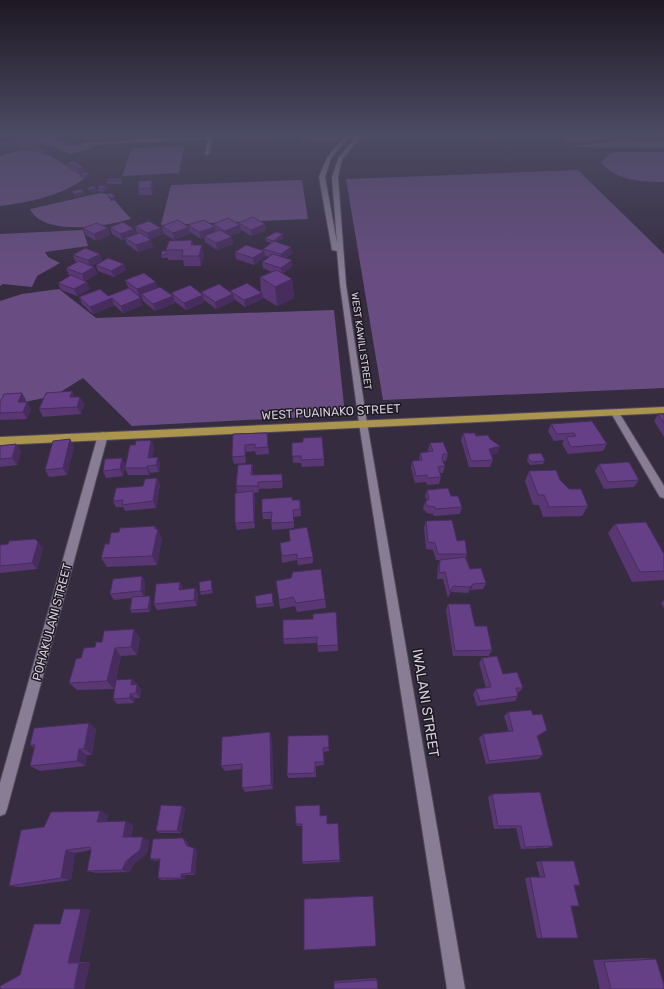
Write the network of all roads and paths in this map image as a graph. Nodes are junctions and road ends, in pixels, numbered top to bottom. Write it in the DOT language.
graph roads {
  1 [pos="323,182"];
  2 [pos="335,182"];
  3 [pos="343,285"];
  4 [pos="664,410"];
  5 [pos="615,413"];
  6 [pos="363,423"];
  7 [pos="103,435"];
  8 [pos="0,441"];
  9 [pos="664,494"];
  10 [pos="0,809"];
  11 [pos="456,989"];
  1 -- 3 [label="street, WEST KAWILI STREET"];
  2 -- 3 [label="street, WEST KAWILI STREET"];
  3 -- 6 [label="street, WEST KAWILI STREET"];
  4 -- 5 [label="highway, WEST PUAINAKO STREET"];
  5 -- 6 [label="highway, WEST PUAINAKO STREET"];
  5 -- 9 [label="street"];
  6 -- 7 [label="highway, WEST PUAINAKO STREET"];
  6 -- 11 [label="street, IWALANI STREET"];
  7 -- 8 [label="highway, WEST PUAINAKO STREET"];
  7 -- 10 [label="street, POHAKULANI STREET"];
}
